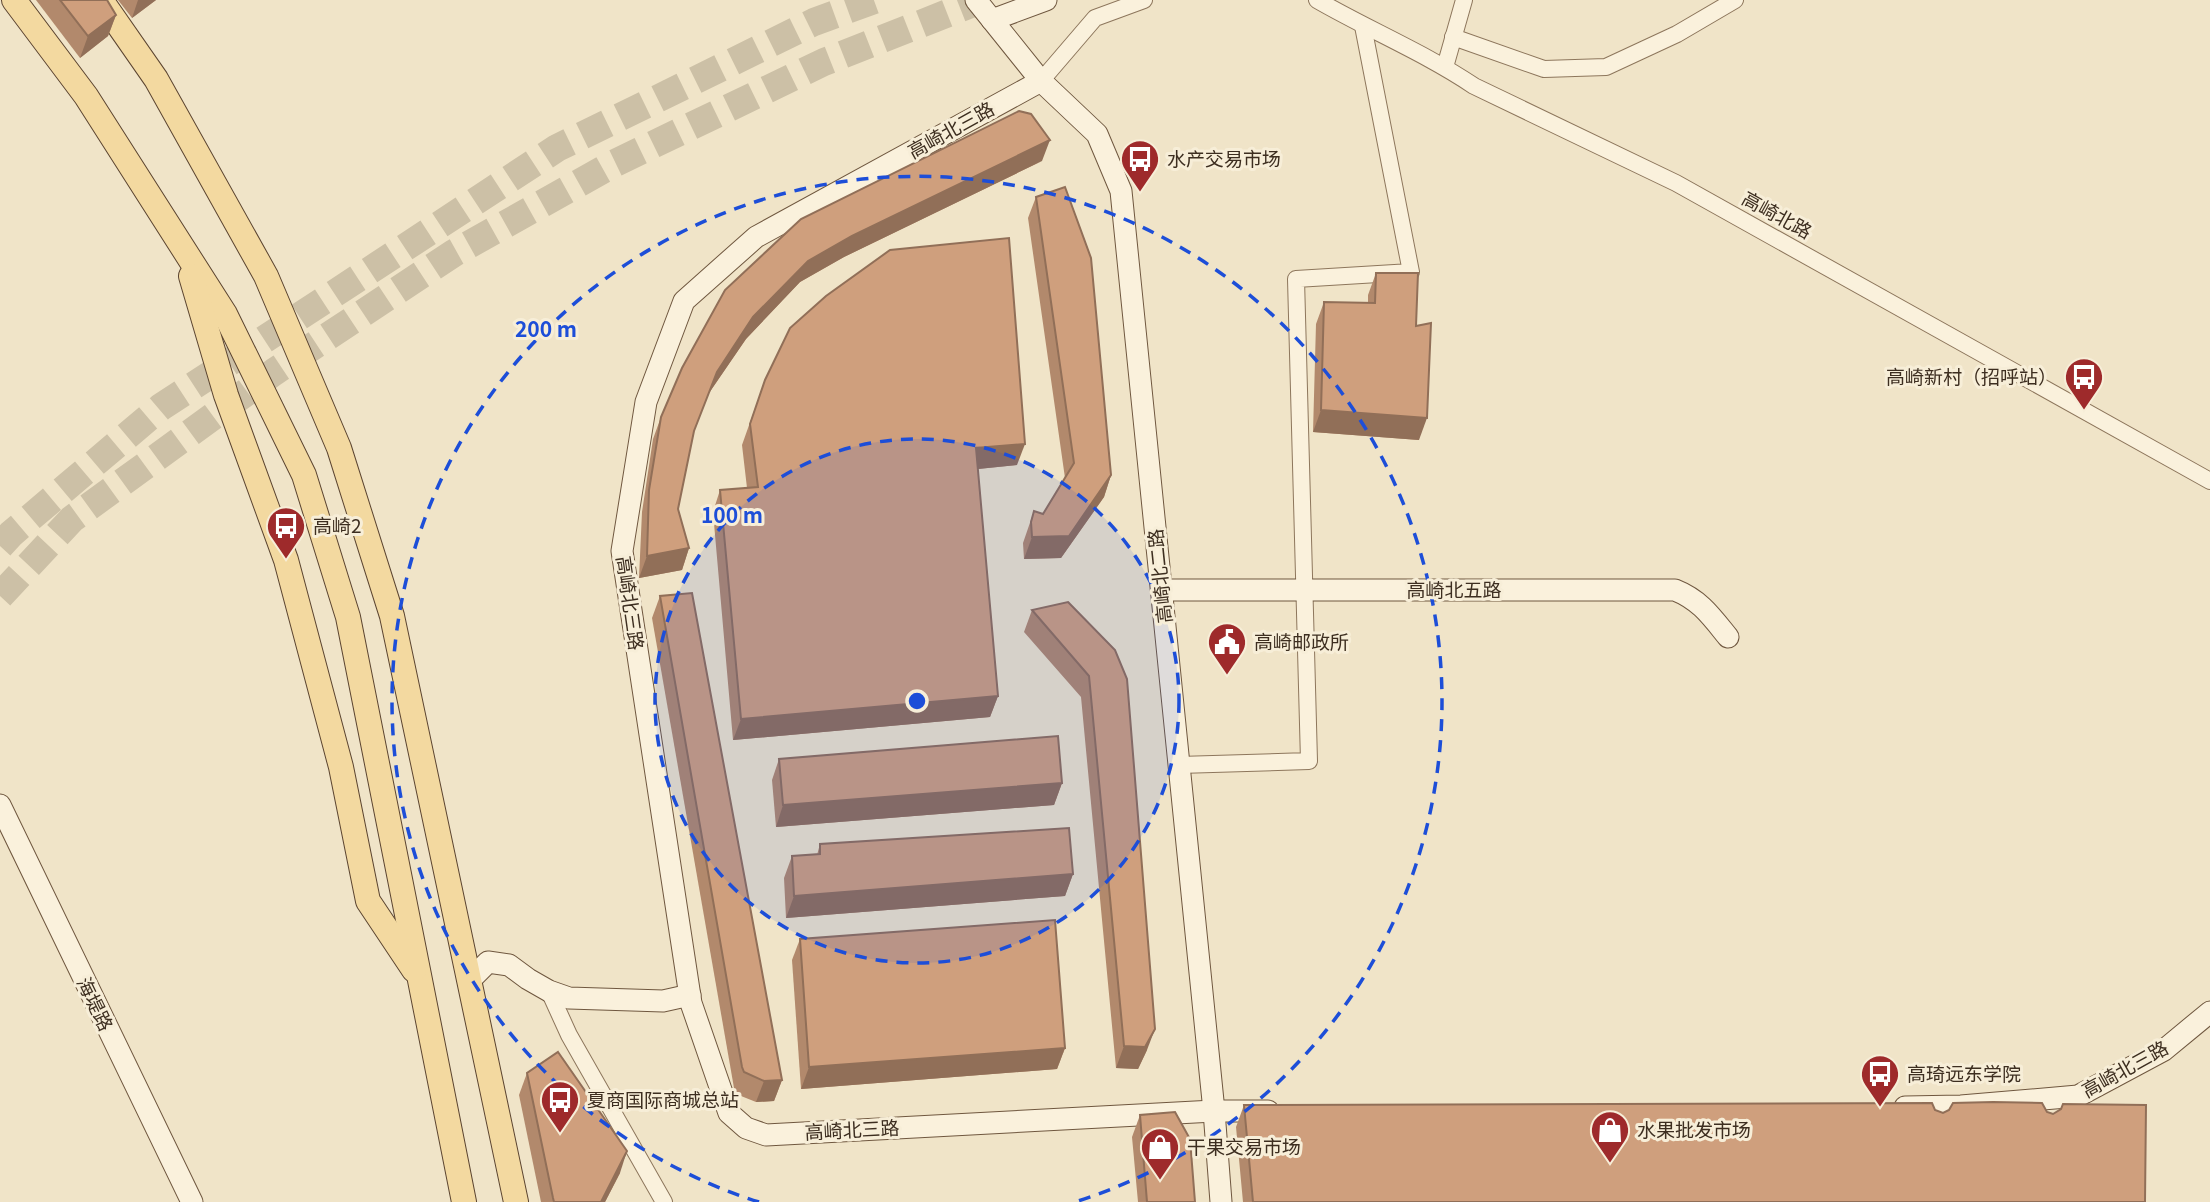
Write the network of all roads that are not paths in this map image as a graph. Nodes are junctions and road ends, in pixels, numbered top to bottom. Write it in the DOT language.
graph roads {
  1 [pos="14,0"];
  2 [pos="101,0"];
  3 [pos="976,0"];
  4 [pos="1046,0"];
  5 [pos="1144,0"];
  6 [pos="1317,0"];
  7 [pos="1464,0"];
  8 [pos="1735,0"];
  9 [pos="992,20"];
  10 [pos="1363,26"];
  11 [pos="1453,37"];
  12 [pos="1445,66"];
  13 [pos="1041,81"];
  14 [pos="184,252"];
  15 [pos="2210,481"];
  16 [pos="1303,589"];
  17 [pos="1161,590"];
  18 [pos="1728,637"];
  19 [pos="1179,765"];
  20 [pos="0,805"];
  21 [pos="0,833"];
  22 [pos="470,979"];
  23 [pos="421,980"];
  24 [pos="549,991"];
  25 [pos="690,995"];
  26 [pos="2210,1012"];
  27 [pos="1880,1108"];
  28 [pos="1214,1111"];
  29 [pos="1283,1111"];
  30 [pos="182,1202"];
  31 [pos="192,1202"];
  32 [pos="464,1202"];
  33 [pos="516,1202"];
  34 [pos="664,1202"];
  35 [pos="1221,1202"];
  1 -- 14 [label="main road"];
  2 -- 22 [label="main road"];
  3 -- 9 [label="street, 高崎北二路"];
  4 -- 9 [label="street"];
  5 -- 13 [label="street"];
  6 -- 10 [label="street, 高崎北路"];
  7 -- 11 [label="street"];
  8 -- 11 [label="street"];
  9 -- 13 [label="street, 高崎北二路"];
  10 -- 12 [label="street, 高崎北路"];
  10 -- 16 [label="street"];
  11 -- 12 [label="street"];
  12 -- 15 [label="street, 高崎北路"];
  13 -- 17 [label="street, 高崎北二路"];
  13 -- 25 [label="street, 高崎北三路"];
  14 -- 23 [label="main road"];
  14 -- 23 [label="main road"];
  16 -- 17 [label="street, 高崎北五路"];
  16 -- 18 [label="street, 高崎北五路"];
  16 -- 19 [label="street"];
  17 -- 19 [label="street, 高崎北二路"];
  19 -- 28 [label="street, 高崎北二路"];
  20 -- 31 [label="street, 海堤路"];
  21 -- 30 [label="street, 海堤路"];
  22 -- 24 [label="street"];
  22 -- 33 [label="main road"];
  23 -- 32 [label="main road"];
  24 -- 25 [label="street"];
  24 -- 34 [label="street"];
  25 -- 28 [label="street, 高崎北三路"];
  26 -- 27 [label="street, 高崎北三路"];
  28 -- 29 [label="street, 高崎北三路"];
  28 -- 35 [label="street, 高崎北二路"];
}
